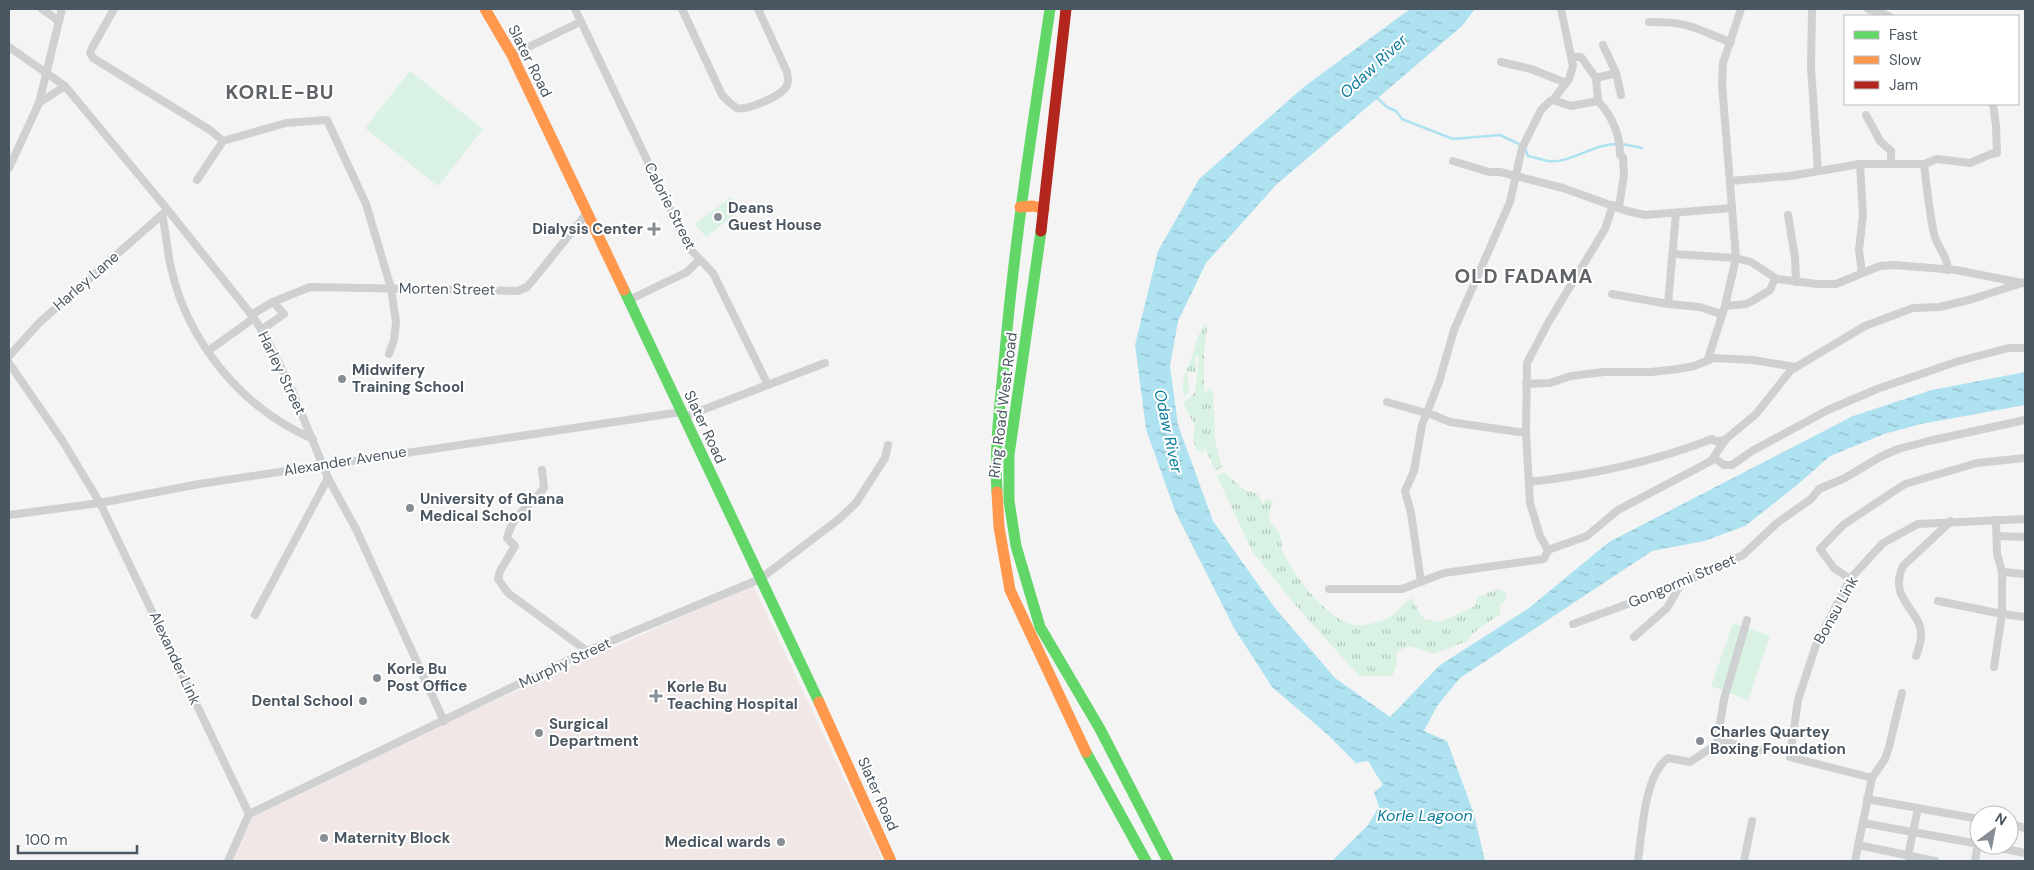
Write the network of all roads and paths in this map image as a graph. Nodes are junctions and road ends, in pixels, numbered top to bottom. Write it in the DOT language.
graph roads {
  1 [pos="42,9"];
  2 [pos="62,9"];
  3 [pos="114,9"];
  4 [pos="485,9"];
  5 [pos="575,9"];
  6 [pos="682,9"];
  7 [pos="758,9"];
  8 [pos="1050,9"];
  9 [pos="1066,9"];
  10 [pos="1561,9"];
  11 [pos="1742,9"];
  12 [pos="1812,9"];
  13 [pos="1868,9"];
  14 [pos="1887,15"];
  15 [pos="59,20"];
  16 [pos="580,22"];
  17 [pos="1649,22"];
  18 [pos="1731,42"];
  19 [pos="1603,45"];
  20 [pos="9,47"];
  21 [pos="512,55"];
  22 [pos="1572,57"];
  23 [pos="1501,62"];
  24 [pos="47,72"];
  25 [pos="1616,72"];
  26 [pos="1596,78"];
  27 [pos="1566,83"];
  28 [pos="65,86"];
  29 [pos="1621,95"];
  30 [pos="1553,100"];
  31 [pos="1598,101"];
  32 [pos="39,103"];
  33 [pos="1993,105"];
  34 [pos="1866,115"];
  35 [pos="223,141"];
  36 [pos="1453,161"];
  37 [pos="1860,164"];
  38 [pos="1891,164"];
  39 [pos="1924,164"];
  40 [pos="9,168"];
  41 [pos="1818,171"];
  42 [pos="1515,176"];
  43 [pos="197,180"];
  44 [pos="1730,181"];
  45 [pos="1616,206"];
  46 [pos="1020,207"];
  47 [pos="1732,208"];
  48 [pos="1044,209"];
  49 [pos="165,212"];
  50 [pos="587,213"];
  51 [pos="1676,213"];
  52 [pos="1788,215"];
  53 [pos="1674,254"];
  54 [pos="1736,258"];
  55 [pos="700,260"];
  56 [pos="1948,270"];
  57 [pos="1862,274"];
  58 [pos="1777,279"];
  59 [pos="1796,282"];
  60 [pos="2024,282"];
  61 [pos="391,288"];
  62 [pos="1612,294"];
  63 [pos="629,300"];
  64 [pos="273,302"];
  65 [pos="1668,304"];
  66 [pos="1725,306"];
  67 [pos="1721,314"];
  68 [pos="253,316"];
  69 [pos="261,330"];
  70 [pos="2025,348"];
  71 [pos="208,351"];
  72 [pos="389,354"];
  73 [pos="9,356"];
  74 [pos="1708,359"];
  75 [pos="9,363"];
  76 [pos="825,363"];
  77 [pos="1795,367"];
  78 [pos="1526,384"];
  79 [pos="768,385"];
  80 [pos="1387,402"];
  81 [pos="683,414"];
  82 [pos="1426,414"];
  83 [pos="2025,420"];
  84 [pos="1526,433"];
  85 [pos="313,439"];
  86 [pos="1726,439"];
  87 [pos="888,446"];
  88 [pos="1714,458"];
  89 [pos="2025,458"];
  90 [pos="324,465"];
  91 [pos="542,470"];
  92 [pos="328,478"];
  93 [pos="1529,482"];
  94 [pos="100,502"];
  95 [pos="9,515"];
  96 [pos="2025,519"];
  97 [pos="1996,520"];
  98 [pos="1951,521"];
  99 [pos="1996,536"];
  100 [pos="2025,537"];
  101 [pos="1548,550"];
  102 [pos="2002,572"];
  103 [pos="2025,574"];
  104 [pos="1421,578"];
  105 [pos="760,579"];
  106 [pos="1850,580"];
  107 [pos="1682,584"];
  108 [pos="1329,589"];
  109 [pos="1938,601"];
  110 [pos="2002,614"];
  111 [pos="255,616"];
  112 [pos="2025,617"];
  113 [pos="1747,620"];
  114 [pos="1573,624"];
  115 [pos="1634,637"];
  116 [pos="588,651"];
  117 [pos="1916,656"];
  118 [pos="1994,667"];
  119 [pos="1902,693"];
  120 [pos="444,721"];
  121 [pos="1717,742"];
  122 [pos="1763,748"];
  123 [pos="1872,778"];
  124 [pos="1867,799"];
  125 [pos="1918,808"];
  126 [pos="249,814"];
  127 [pos="1969,817"];
  128 [pos="1752,821"];
  129 [pos="1863,823"];
  130 [pos="1912,831"];
  131 [pos="1969,842"];
  132 [pos="1858,845"];
  133 [pos="1908,856"];
  134 [pos="228,861"];
  135 [pos="891,861"];
  136 [pos="1146,861"];
  137 [pos="1168,861"];
  138 [pos="1638,861"];
  139 [pos="1744,861"];
  140 [pos="1855,861"];
  141 [pos="1935,861"];
  1 -- 15 [label="street"];
  2 -- 15 [label="street"];
  3 -- 35 [label="street"];
  4 -- 21 [label="main road, Slater Road"];
  5 -- 16 [label="street, Calorie Street"];
  6 -- 7 [label="street"];
  8 -- 46 [label="main road, Ring Road West Road"];
  9 -- 48 [label="main road, Ring Road West Road"];
  10 -- 22 [label="street"];
  11 -- 18 [label="street"];
  12 -- 41 [label="street"];
  13 -- 14 [label="street"];
  15 -- 24 [label="street"];
  16 -- 21 [label="street"];
  16 -- 55 [label="street, Calorie Street"];
  17 -- 18 [label="street"];
  18 -- 44 [label="street"];
  19 -- 25 [label="street"];
  20 -- 24 [label="street, Harley Street"];
  21 -- 50 [label="main road, Slater Road"];
  22 -- 26 [label="street"];
  22 -- 27 [label="street"];
  23 -- 27 [label="street"];
  24 -- 28 [label="street, Harley Street"];
  24 -- 32 [label="street"];
  25 -- 26 [label="street"];
  25 -- 29 [label="street"];
  26 -- 31 [label="street"];
  27 -- 30 [label="street"];
  28 -- 32 [label="street"];
  28 -- 49 [label="street, Harley Street"];
  30 -- 31 [label="street"];
  30 -- 42 [label="street"];
  31 -- 45 [label="street"];
  32 -- 40 [label="street"];
  33 -- 39 [label="street"];
  34 -- 38 [label="street"];
  35 -- 43 [label="street"];
  35 -- 61 [label="street"];
  36 -- 42 [label="street"];
  37 -- 38 [label="street"];
  37 -- 41 [label="street"];
  37 -- 57 [label="street"];
  38 -- 39 [label="street"];
  39 -- 56 [label="street"];
  41 -- 44 [label="street"];
  42 -- 45 [label="street"];
  42 -- 82 [label="street"];
  44 -- 47 [label="street"];
  45 -- 51 [label="street"];
  45 -- 78 [label="street"];
  46 -- 48 [label="main road"];
  46 -- 136 [label="main road, Ring Road West Road"];
  47 -- 51 [label="street"];
  47 -- 54 [label="street"];
  48 -- 137 [label="main road, Ring Road West Road"];
  49 -- 68 [label="street, Harley Street"];
  49 -- 71 [label="street"];
  49 -- 73 [label="street, Harley Lane"];
  50 -- 61 [label="street, Morten Street"];
  50 -- 63 [label="main road, Slater Road"];
  51 -- 53 [label="street"];
  52 -- 59 [label="street"];
  53 -- 54 [label="street"];
  53 -- 65 [label="street"];
  54 -- 58 [label="street"];
  54 -- 66 [label="street"];
  55 -- 63 [label="street"];
  55 -- 79 [label="street, Calorie Street"];
  56 -- 57 [label="street"];
  56 -- 60 [label="street"];
  57 -- 59 [label="street"];
  58 -- 59 [label="street"];
  58 -- 66 [label="street"];
  60 -- 77 [label="street"];
  61 -- 64 [label="street, Morten Street"];
  61 -- 72 [label="street"];
  62 -- 65 [label="street"];
  63 -- 81 [label="main road, Slater Road"];
  64 -- 68 [label="street, Morten Street"];
  64 -- 69 [label="street"];
  65 -- 67 [label="street"];
  66 -- 67 [label="street"];
  67 -- 74 [label="street"];
  68 -- 69 [label="street, Harley Street"];
  68 -- 71 [label="street, Morten Street"];
  69 -- 85 [label="street, Harley Street"];
  70 -- 88 [label="street"];
  71 -- 85 [label="street"];
  74 -- 77 [label="street"];
  74 -- 78 [label="street"];
  75 -- 94 [label="street"];
  76 -- 79 [label="street, Alexander Avenue"];
  77 -- 86 [label="street"];
  78 -- 84 [label="street"];
  79 -- 81 [label="street, Alexander Avenue"];
  80 -- 82 [label="street"];
  81 -- 90 [label="street, Alexander Avenue"];
  81 -- 105 [label="main road, Slater Road"];
  82 -- 84 [label="street"];
  82 -- 104 [label="street"];
  83 -- 107 [label="street, Gongormi Street"];
  84 -- 93 [label="street"];
  85 -- 90 [label="street, Harley Street"];
  86 -- 88 [label="street"];
  86 -- 93 [label="street"];
  87 -- 105 [label="street, Murphy Street"];
  88 -- 101 [label="street"];
  89 -- 106 [label="street"];
  90 -- 92 [label="street, Harley Street"];
  90 -- 94 [label="street, Alexander Avenue"];
  91 -- 116 [label="street"];
  92 -- 111 [label="street"];
  92 -- 120 [label="street, Harley Street"];
  93 -- 101 [label="street"];
  94 -- 95 [label="street, Alexander Avenue"];
  94 -- 126 [label="street, Alexander Link"];
  96 -- 97 [label="street, Bonsu Link"];
  97 -- 98 [label="street, Bonsu Link"];
  97 -- 99 [label="street"];
  98 -- 106 [label="street, Bonsu Link"];
  98 -- 117 [label="street"];
  99 -- 100 [label="street"];
  99 -- 102 [label="street"];
  101 -- 104 [label="street"];
  102 -- 103 [label="street"];
  102 -- 110 [label="street"];
  104 -- 108 [label="street"];
  105 -- 116 [label="street, Murphy Street"];
  105 -- 135 [label="main road, Slater Road"];
  106 -- 123 [label="street, Bonsu Link"];
  107 -- 114 [label="street, Gongormi Street"];
  107 -- 115 [label="street"];
  109 -- 110 [label="street"];
  110 -- 112 [label="street"];
  110 -- 118 [label="street"];
  113 -- 121 [label="street"];
  116 -- 120 [label="street, Murphy Street"];
  119 -- 123 [label="street"];
  120 -- 126 [label="street, Murphy Street"];
  121 -- 122 [label="street"];
  121 -- 138 [label="street"];
  123 -- 124 [label="street"];
  124 -- 125 [label="street"];
  124 -- 129 [label="street"];
  125 -- 127 [label="street"];
  125 -- 130 [label="street"];
  126 -- 134 [label="street"];
  128 -- 139 [label="street"];
  129 -- 130 [label="street"];
  129 -- 132 [label="street"];
  130 -- 131 [label="street"];
  130 -- 133 [label="street"];
  132 -- 133 [label="street"];
  132 -- 140 [label="street"];
  133 -- 141 [label="street"];
}
